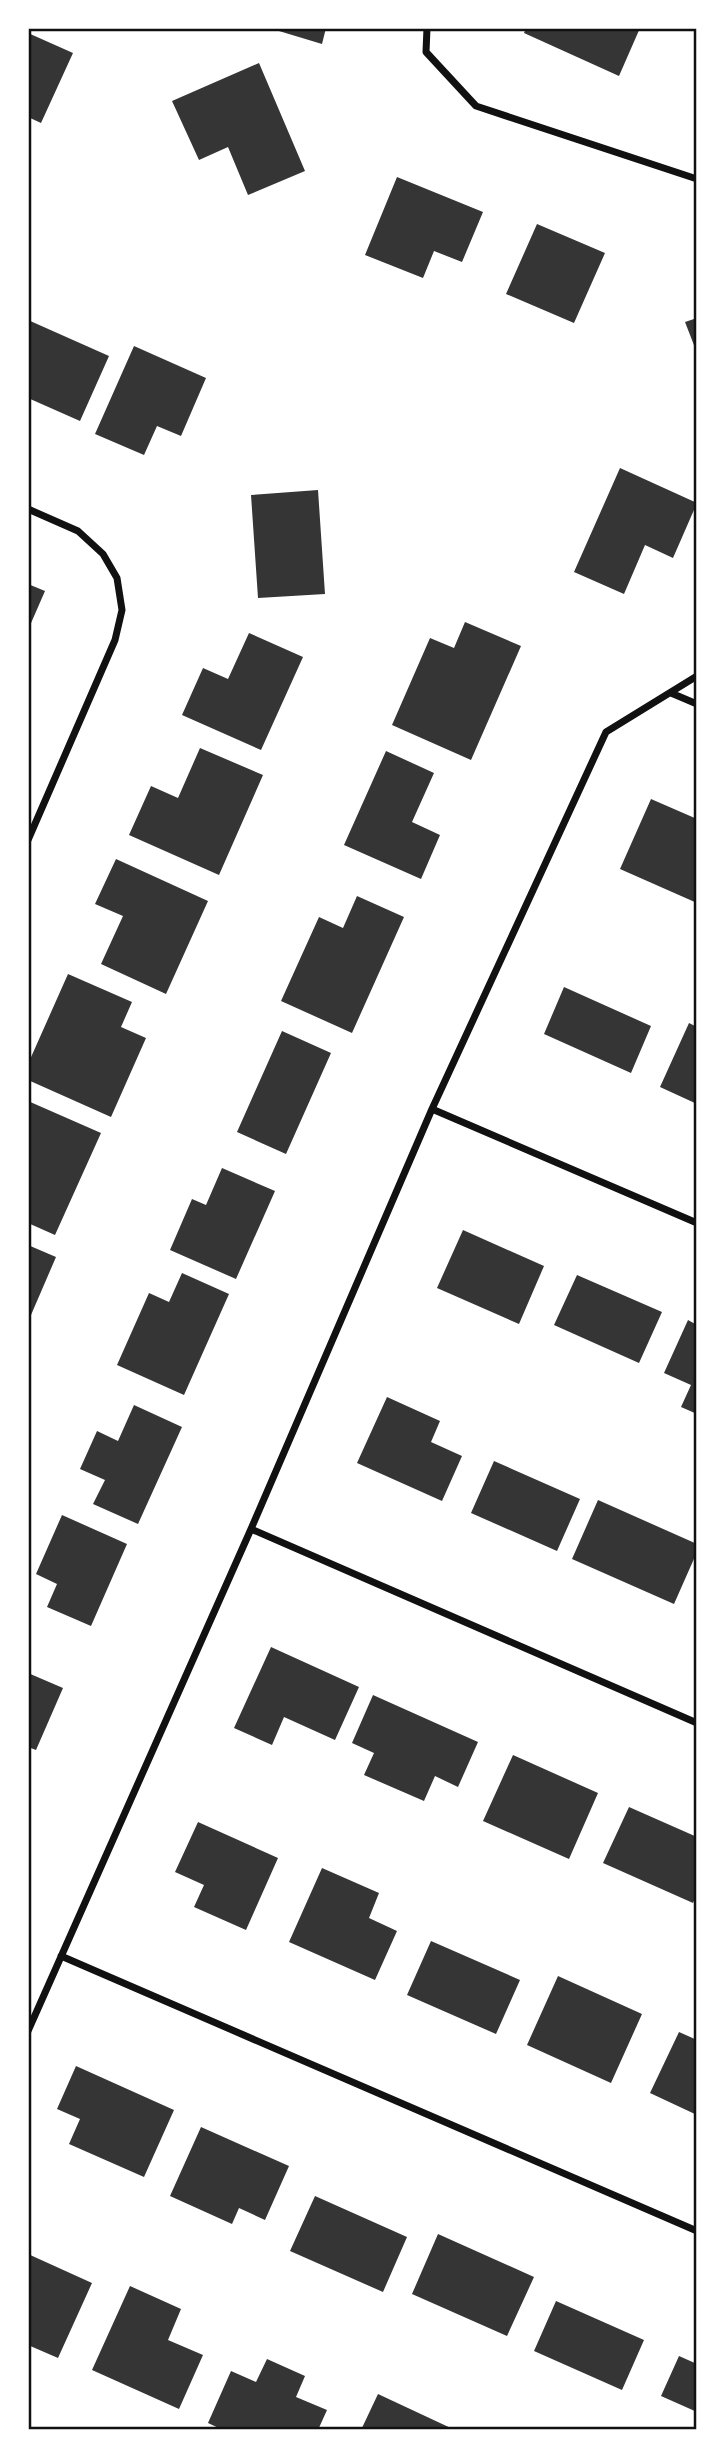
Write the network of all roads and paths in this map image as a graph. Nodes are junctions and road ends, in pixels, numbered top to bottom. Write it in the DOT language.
graph roads {
  1 [pos="427,28"];
  2 [pos="697,179"];
  3 [pos="28,509"];
  4 [pos="697,676"];
  5 [pos="671,693"];
  6 [pos="697,704"];
  7 [pos="28,840"];
  8 [pos="432,1109"];
  9 [pos="697,1223"];
  10 [pos="251,1529"];
  11 [pos="697,1723"];
  12 [pos="61,1956"];
  13 [pos="28,2031"];
  14 [pos="697,2231"];
  1 -- 2 [label="street"];
  3 -- 7 [label="street"];
  4 -- 5 [label="street"];
  5 -- 6 [label="street"];
  5 -- 8 [label="street"];
  8 -- 9 [label="street"];
  8 -- 10 [label="street"];
  10 -- 11 [label="street"];
  10 -- 12 [label="street"];
  12 -- 13 [label="street"];
  12 -- 14 [label="street"];
}
